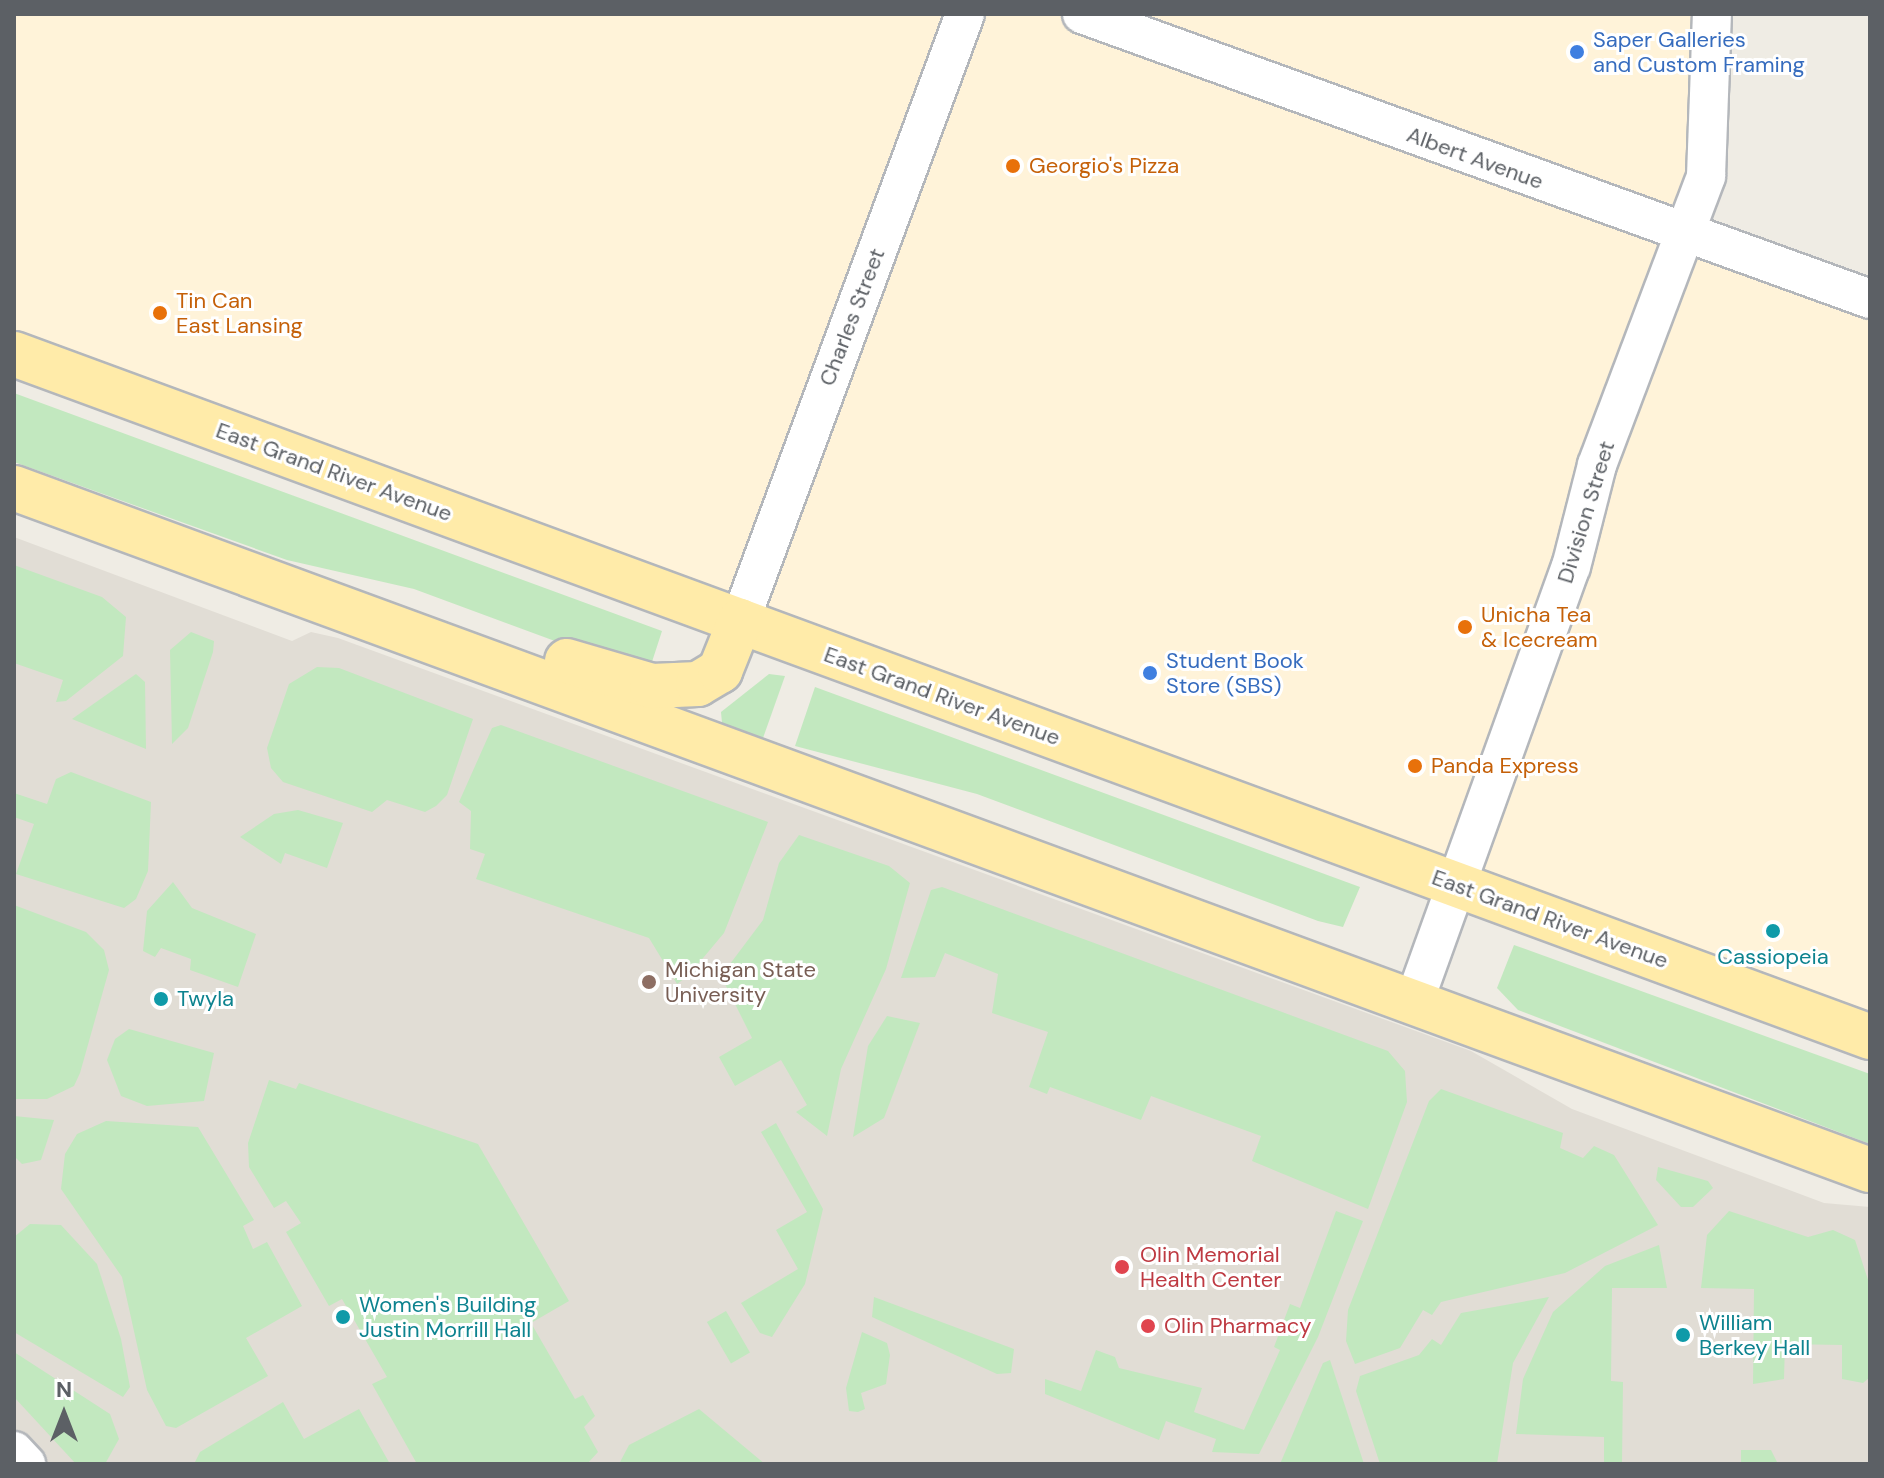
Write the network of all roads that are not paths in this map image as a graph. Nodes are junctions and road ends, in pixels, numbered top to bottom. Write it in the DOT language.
graph roads {
  1 [pos="965,14"];
  2 [pos="1082,14"];
  3 [pos="1712,14"];
  4 [pos="1685,234"];
  5 [pos="1870,299"];
  6 [pos="14,354"];
  7 [pos="14,488"];
  8 [pos="332,605"];
  9 [pos="740,621"];
  10 [pos="1457,885"];
  11 [pos="1414,1002"];
  12 [pos="1870,1037"];
  13 [pos="1870,1170"];
  14 [pos="14,1451"];
  15 [pos="26,1464"];
  1 -- 9 [label="street, Charles Street"];
  2 -- 4 [label="street, Albert Avenue"];
  3 -- 4 [label="street, Division Street"];
  4 -- 5 [label="street, Albert Avenue"];
  4 -- 10 [label="street, Division Street"];
  6 -- 9 [label="main road, East Grand River Avenue"];
  7 -- 8 [label="main road"];
  8 -- 9 [label="main road"];
  8 -- 11 [label="main road"];
  9 -- 10 [label="main road, East Grand River Avenue"];
  10 -- 11 [label="street, Division Street"];
  10 -- 12 [label="main road, East Grand River Avenue"];
  11 -- 13 [label="main road"];
  14 -- 15 [label="street"];
}
